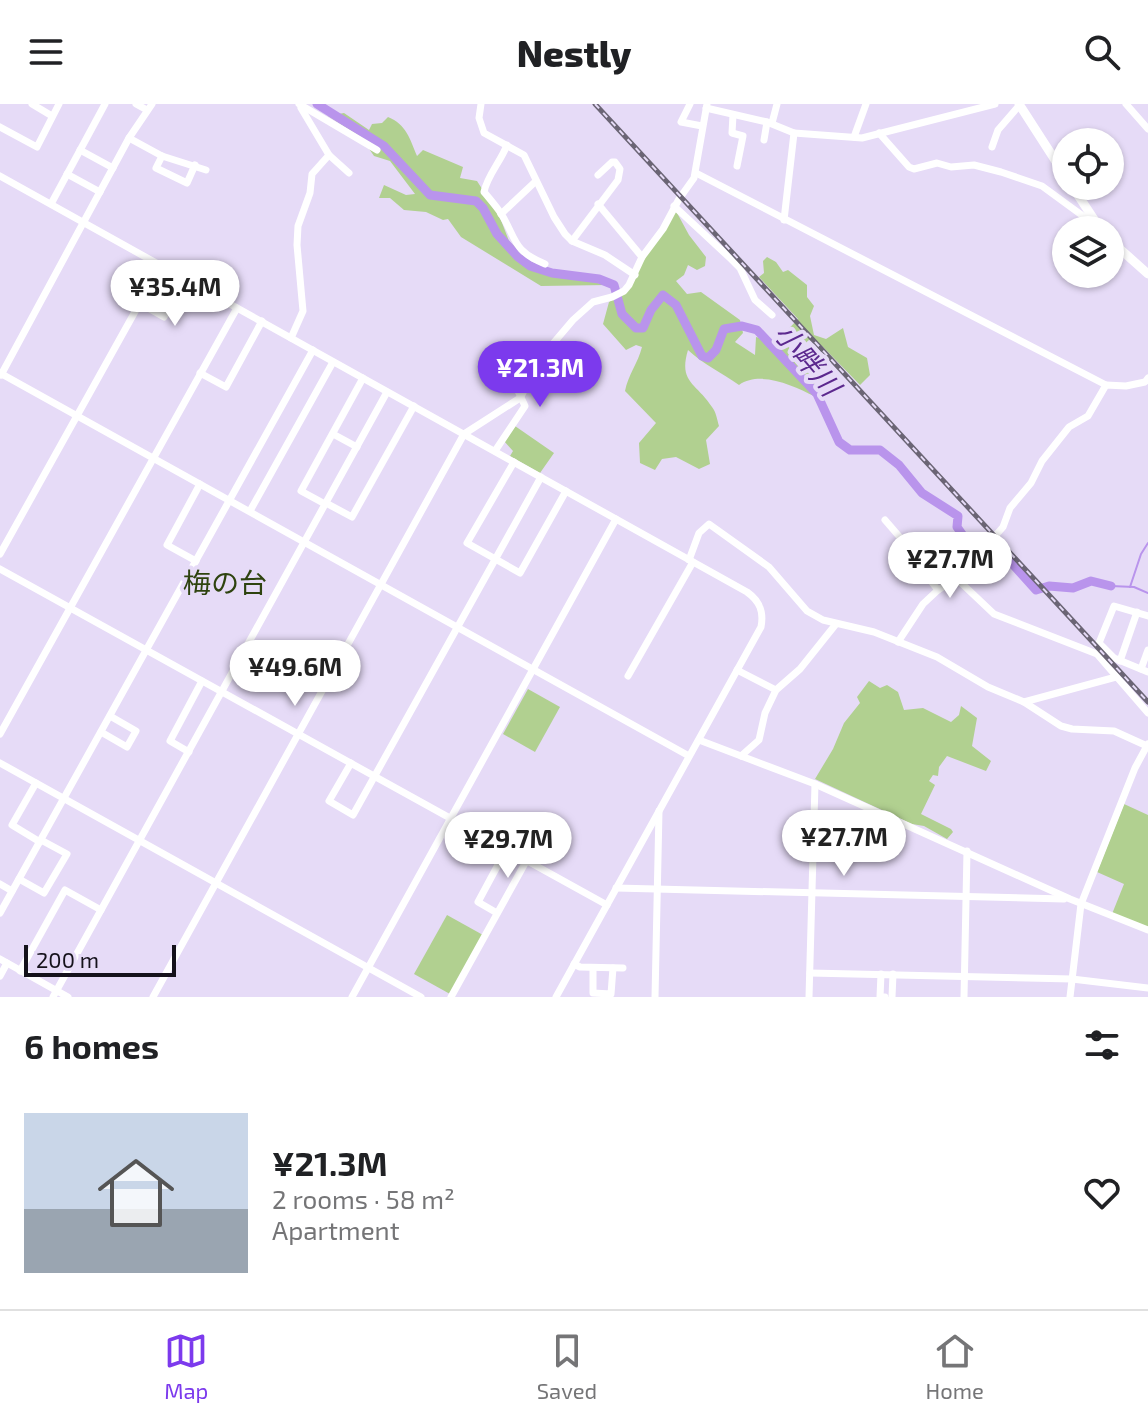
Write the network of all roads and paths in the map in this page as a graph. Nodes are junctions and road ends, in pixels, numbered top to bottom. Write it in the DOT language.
graph roads {
  1 [pos="32,104"];
  2 [pos="59,104"];
  3 [pos="105,104"];
  4 [pos="136,104"];
  5 [pos="481,104"];
  6 [pos="690,104"];
  7 [pos="777,104"];
  8 [pos="864,104"];
  9 [pos="995,104"];
  10 [pos="1126,104"];
  11 [pos="300,105"];
  12 [pos="706,105"];
  13 [pos="1016,105"];
  14 [pos="150,107"];
  15 [pos="733,115"];
  16 [pos="52,116"];
  17 [pos="770,123"];
  18 [pos="0,127"];
  19 [pos="704,128"];
  20 [pos="1148,129"];
  21 [pos="794,133"];
  22 [pos="879,133"];
  23 [pos="854,137"];
  24 [pos="129,138"];
  25 [pos="764,140"];
  26 [pos="507,145"];
  27 [pos="992,147"];
  28 [pos="80,150"];
  29 [pos="377,150"];
  30 [pos="329,155"];
  31 [pos="162,156"];
  32 [pos="1052,157"];
  33 [pos="195,165"];
  34 [pos="737,166"];
  35 [pos="113,168"];
  36 [pos="206,170"];
  37 [pos="349,173"];
  38 [pos="696,173"];
  39 [pos="67,174"];
  40 [pos="598,175"];
  41 [pos="0,176"];
  42 [pos="536,181"];
  43 [pos="100,192"];
  44 [pos="51,204"];
  45 [pos="598,204"];
  46 [pos="674,206"];
  47 [pos="501,214"];
  48 [pos="1082,216"];
  49 [pos="784,220"];
  50 [pos="85,223"];
  51 [pos="572,241"];
  52 [pos="1124,251"];
  53 [pos="642,257"];
  54 [pos="545,264"];
  55 [pos="161,265"];
  56 [pos="1146,269"];
  57 [pos="635,275"];
  58 [pos="185,279"];
  59 [pos="139,303"];
  60 [pos="237,308"];
  61 [pos="772,315"];
  62 [pos="262,321"];
  63 [pos="291,338"];
  64 [pos="313,350"];
  65 [pos="545,353"];
  66 [pos="333,362"];
  67 [pos="200,373"];
  68 [pos="1,374"];
  69 [pos="363,378"];
  70 [pos="1148,378"];
  71 [pos="1106,385"];
  72 [pos="387,392"];
  73 [pos="520,398"];
  74 [pos="414,406"];
  75 [pos="77,415"];
  76 [pos="333,434"];
  77 [pos="464,434"];
  78 [pos="357,447"];
  79 [pos="495,451"];
  80 [pos="153,457"];
  81 [pos="514,462"];
  82 [pos="541,477"];
  83 [pos="200,484"];
  84 [pos="566,491"];
  85 [pos="230,500"];
  86 [pos="326,503"];
  87 [pos="250,511"];
  88 [pos="616,519"];
  89 [pos="885,520"];
  90 [pos="304,542"];
  91 [pos="0,554"];
  92 [pos="496,559"];
  93 [pos="196,561"];
  94 [pos="691,561"];
  95 [pos="0,569"];
  96 [pos="956,578"];
  97 [pos="381,585"];
  98 [pos="938,590"];
  99 [pos="70,608"];
  100 [pos="1137,612"];
  101 [pos="1148,616"];
  102 [pos="836,624"];
  103 [pos="458,627"];
  104 [pos="898,642"];
  105 [pos="147,650"];
  106 [pos="1148,650"];
  107 [pos="1120,661"];
  108 [pos="534,670"];
  109 [pos="737,670"];
  110 [pos="1144,670"];
  111 [pos="628,676"];
  112 [pos="1116,677"];
  113 [pos="202,681"];
  114 [pos="776,690"];
  115 [pos="222,692"];
  116 [pos="1024,702"];
  117 [pos="1148,713"];
  118 [pos="110,716"];
  119 [pos="101,732"];
  120 [pos="0,734"];
  121 [pos="299,734"];
  122 [pos="699,740"];
  123 [pos="1147,745"];
  124 [pos="189,752"];
  125 [pos="689,756"];
  126 [pos="741,756"];
  127 [pos="0,763"];
  128 [pos="351,763"];
  129 [pos="375,776"];
  130 [pos="36,783"];
  131 [pos="815,784"];
  132 [pos="64,799"];
  133 [pos="659,809"];
  134 [pos="451,819"];
  135 [pos="549,820"];
  136 [pos="41,841"];
  137 [pos="140,841"];
  138 [pos="506,850"];
  139 [pos="967,851"];
  140 [pos="527,861"];
  141 [pos="19,879"];
  142 [pos="0,884"];
  143 [pos="216,884"];
  144 [pos="616,888"];
  145 [pos="656,890"];
  146 [pos="12,891"];
  147 [pos="811,893"];
  148 [pos="967,895"];
  149 [pos="1070,899"];
  150 [pos="1081,904"];
  151 [pos="607,905"];
  152 [pos="1,906"];
  153 [pos="101,910"];
  154 [pos="497,913"];
  155 [pos="1148,930"];
  156 [pos="4,961"];
  157 [pos="574,964"];
  158 [pos="368,968"];
  159 [pos="593,968"];
  160 [pos="613,968"];
  161 [pos="623,968"];
  162 [pos="20,971"];
  163 [pos="810,973"];
  164 [pos="881,974"];
  165 [pos="893,974"];
  166 [pos="0,976"];
  167 [pos="965,976"];
  168 [pos="1072,979"];
  169 [pos="1148,988"];
  170 [pos="55,994"];
  171 [pos="68,997"];
  172 [pos="153,997"];
  173 [pos="352,997"];
  174 [pos="421,997"];
  175 [pos="451,997"];
  176 [pos="556,997"];
  177 [pos="655,997"];
  178 [pos="809,997"];
  179 [pos="885,997"];
  180 [pos="892,997"];
  181 [pos="964,997"];
  182 [pos="1070,997"];
  1 -- 16 [label="street"];
  2 -- 16 [label="street"];
  3 -- 28 [label="street"];
  4 -- 14 [label="street"];
  5 -- 26 [label="street"];
  6 -- 19 [label="street"];
  7 -- 17 [label="street"];
  8 -- 23 [label="street"];
  9 -- 22 [label="street"];
  10 -- 20 [label="street"];
  11 -- 29 [label="street"];
  11 -- 30 [label="street"];
  12 -- 15 [label="street"];
  12 -- 19 [label="street"];
  13 -- 27 [label="street"];
  13 -- 32 [label="main road"];
  14 -- 24 [label="street"];
  15 -- 17 [label="street"];
  15 -- 34 [label="street"];
  16 -- 18 [label="street"];
  17 -- 21 [label="street"];
  17 -- 25 [label="street"];
  19 -- 38 [label="street"];
  21 -- 23 [label="street"];
  21 -- 49 [label="street"];
  22 -- 23 [label="street"];
  22 -- 48 [label="street"];
  24 -- 31 [label="street"];
  24 -- 35 [label="street"];
  26 -- 42 [label="street"];
  26 -- 47 [label="street"];
  28 -- 35 [label="street"];
  28 -- 39 [label="street"];
  30 -- 37 [label="street"];
  30 -- 63 [label="street"];
  31 -- 33 [label="street"];
  31 -- 33 [label="street"];
  33 -- 36 [label="street"];
  35 -- 43 [label="street"];
  38 -- 46 [label="street"];
  38 -- 49 [label="street"];
  39 -- 43 [label="street"];
  39 -- 44 [label="street"];
  40 -- 45 [label="street"];
  41 -- 44 [label="street"];
  42 -- 47 [label="street"];
  42 -- 51 [label="street"];
  43 -- 50 [label="street"];
  44 -- 50 [label="street"];
  45 -- 51 [label="street"];
  45 -- 53 [label="street"];
  46 -- 53 [label="street"];
  46 -- 61 [label="street"];
  47 -- 54 [label="street"];
  49 -- 71 [label="street"];
  50 -- 55 [label="street"];
  50 -- 68 [label="street"];
  51 -- 57 [label="street"];
  52 -- 56 [label="main road"];
  53 -- 57 [label="street"];
  55 -- 58 [label="street"];
  55 -- 59 [label="street"];
  57 -- 65 [label="street"];
  58 -- 59 [label="street"];
  58 -- 60 [label="street"];
  59 -- 75 [label="street"];
  60 -- 62 [label="street"];
  60 -- 67 [label="street"];
  62 -- 63 [label="street"];
  62 -- 67 [label="street"];
  63 -- 64 [label="street"];
  64 -- 66 [label="street"];
  64 -- 85 [label="street"];
  65 -- 73 [label="street"];
  65 -- 73 [label="street"];
  66 -- 69 [label="street"];
  66 -- 87 [label="street"];
  67 -- 80 [label="street"];
  68 -- 75 [label="street"];
  69 -- 72 [label="street"];
  69 -- 76 [label="street"];
  70 -- 71 [label="street"];
  71 -- 96 [label="street"];
  72 -- 74 [label="street"];
  72 -- 78 [label="street"];
  73 -- 77 [label="street"];
  73 -- 79 [label="street"];
  74 -- 77 [label="street"];
  74 -- 86 [label="street"];
  75 -- 80 [label="street"];
  75 -- 91 [label="street"];
  76 -- 78 [label="street"];
  76 -- 86 [label="street"];
  77 -- 79 [label="street"];
  77 -- 97 [label="street"];
  78 -- 86 [label="street"];
  79 -- 81 [label="street"];
  80 -- 83 [label="street"];
  80 -- 99 [label="street"];
  81 -- 82 [label="street"];
  81 -- 92 [label="street"];
  82 -- 84 [label="street"];
  82 -- 92 [label="street"];
  83 -- 85 [label="street"];
  83 -- 93 [label="street"];
  84 -- 88 [label="street"];
  84 -- 92 [label="street"];
  85 -- 87 [label="street"];
  85 -- 93 [label="street"];
  86 -- 90 [label="street"];
  87 -- 90 [label="street"];
  88 -- 94 [label="street"];
  88 -- 108 [label="street"];
  89 -- 98 [label="street"];
  90 -- 97 [label="street"];
  90 -- 115 [label="street"];
  92 -- 103 [label="street"];
  93 -- 105 [label="street"];
  94 -- 102 [label="street"];
  94 -- 109 [label="street"];
  94 -- 111 [label="street"];
  95 -- 99 [label="street"];
  96 -- 98 [label="street"];
  96 -- 112 [label="street"];
  97 -- 103 [label="street"];
  97 -- 121 [label="street"];
  98 -- 104 [label="street"];
  99 -- 105 [label="street"];
  99 -- 120 [label="street"];
  100 -- 101 [label="street"];
  100 -- 107 [label="street"];
  100 -- 107 [label="street"];
  102 -- 104 [label="street"];
  102 -- 114 [label="street"];
  103 -- 108 [label="street"];
  103 -- 129 [label="street"];
  104 -- 116 [label="street"];
  105 -- 113 [label="street"];
  105 -- 118 [label="street"];
  106 -- 110 [label="street"];
  107 -- 110 [label="street"];
  108 -- 125 [label="street"];
  108 -- 134 [label="street"];
  109 -- 114 [label="street"];
  109 -- 122 [label="street"];
  112 -- 116 [label="street"];
  112 -- 117 [label="street"];
  113 -- 115 [label="street"];
  113 -- 124 [label="street"];
  114 -- 126 [label="street"];
  115 -- 121 [label="street"];
  115 -- 124 [label="street"];
  116 -- 123 [label="street"];
  118 -- 119 [label="street"];
  118 -- 119 [label="street"];
  119 -- 132 [label="street"];
  121 -- 128 [label="street"];
  121 -- 143 [label="street"];
  122 -- 125 [label="street"];
  122 -- 126 [label="street"];
  123 -- 150 [label="street"];
  124 -- 137 [label="street"];
  125 -- 133 [label="street"];
  126 -- 131 [label="street"];
  127 -- 130 [label="street"];
  128 -- 129 [label="street"];
  128 -- 129 [label="street"];
  129 -- 134 [label="street"];
  130 -- 132 [label="street"];
  130 -- 136 [label="street"];
  131 -- 139 [label="street"];
  131 -- 147 [label="street"];
  132 -- 136 [label="street"];
  132 -- 137 [label="street"];
  133 -- 144 [label="street"];
  133 -- 145 [label="street"];
  134 -- 138 [label="street"];
  134 -- 158 [label="street"];
  135 -- 140 [label="street"];
  136 -- 141 [label="street"];
  136 -- 141 [label="street"];
  137 -- 143 [label="street"];
  137 -- 153 [label="street"];
  138 -- 140 [label="street"];
  138 -- 154 [label="street"];
  139 -- 148 [label="street"];
  139 -- 149 [label="street"];
  140 -- 151 [label="street"];
  140 -- 154 [label="street"];
  141 -- 146 [label="street"];
  142 -- 146 [label="street"];
  143 -- 158 [label="street"];
  143 -- 172 [label="street"];
  144 -- 145 [label="street"];
  144 -- 151 [label="street"];
  145 -- 147 [label="street"];
  145 -- 177 [label="street"];
  146 -- 152 [label="street"];
  147 -- 148 [label="street"];
  147 -- 163 [label="street"];
  148 -- 149 [label="street"];
  148 -- 167 [label="street"];
  149 -- 150 [label="street"];
  150 -- 155 [label="street"];
  150 -- 168 [label="street"];
  151 -- 157 [label="street"];
  153 -- 162 [label="street"];
  153 -- 170 [label="street"];
  154 -- 175 [label="street"];
  156 -- 162 [label="street"];
  156 -- 166 [label="street"];
  157 -- 159 [label="street"];
  157 -- 176 [label="street"];
  158 -- 173 [label="street"];
  158 -- 174 [label="street"];
  159 -- 160 [label="street"];
  159 -- 160 [label="street"];
  160 -- 161 [label="street"];
  162 -- 170 [label="street"];
  163 -- 164 [label="street"];
  163 -- 178 [label="street"];
  164 -- 165 [label="street"];
  164 -- 179 [label="street"];
  165 -- 167 [label="street"];
  165 -- 180 [label="street"];
  167 -- 168 [label="street"];
  167 -- 181 [label="street"];
  168 -- 169 [label="street"];
  168 -- 182 [label="street"];
  170 -- 171 [label="street"];
}
